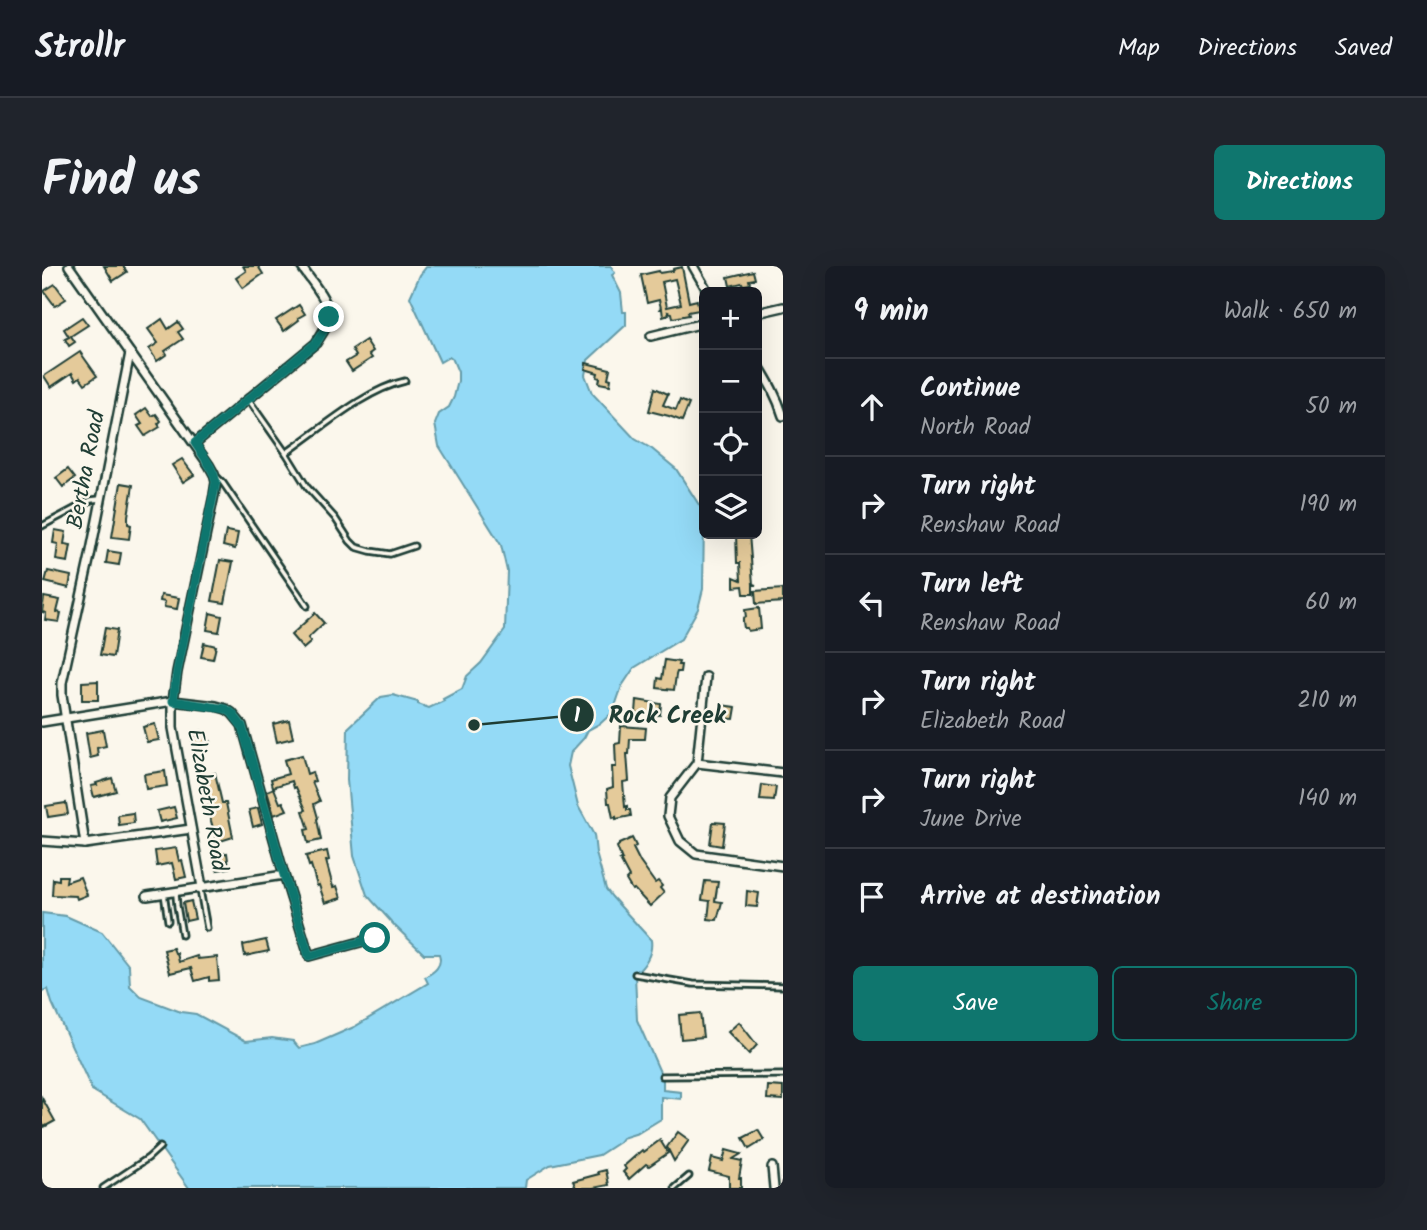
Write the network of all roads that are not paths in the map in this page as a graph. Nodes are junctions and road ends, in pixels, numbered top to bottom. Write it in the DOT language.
graph roads {
  1 [pos="69,266"];
  2 [pos="301,266"];
  3 [pos="694,266"];
  4 [pos="705,287"];
  5 [pos="783,307"];
  6 [pos="762,312"];
  7 [pos="699,324"];
  8 [pos="650,336"];
  9 [pos="130,353"];
  10 [pos="762,371"];
  11 [pos="405,381"];
  12 [pos="248,399"];
  13 [pos="783,416"];
  14 [pos="195,443"];
  15 [pos="286,453"];
  16 [pos="214,474"];
  17 [pos="100,499"];
  18 [pos="42,526"];
  19 [pos="414,546"];
  20 [pos="307,606"];
  21 [pos="706,677"];
  22 [pos="173,701"];
  23 [pos="65,718"];
  24 [pos="42,722"];
  25 [pos="696,763"];
  26 [pos="783,773"];
  27 [pos="191,829"];
  28 [pos="42,841"];
  29 [pos="85,844"];
  30 [pos="783,866"];
  31 [pos="284,875"];
  32 [pos="201,888"];
  33 [pos="176,891"];
  34 [pos="164,893"];
  35 [pos="147,896"];
  36 [pos="168,921"];
  37 [pos="207,928"];
  38 [pos="182,935"];
  39 [pos="375,938"];
  40 [pos="635,974"];
  41 [pos="783,986"];
  42 [pos="783,1075"];
  43 [pos="662,1076"];
  44 [pos="160,1147"];
  45 [pos="772,1167"];
  46 [pos="690,1176"];
  47 [pos="103,1188"];
  48 [pos="675,1188"];
  49 [pos="774,1188"];
  1 -- 9 [label="street"];
  2 -- 12 [label="street"];
  3 -- 4 [label="street"];
  5 -- 6 [label="street"];
  7 -- 8 [label="street"];
  9 -- 14 [label="street"];
  9 -- 17 [label="street, Bertha Road"];
  10 -- 13 [label="street"];
  11 -- 15 [label="lane"];
  12 -- 14 [label="street"];
  12 -- 15 [label="lane"];
  14 -- 16 [label="street"];
  15 -- 19 [label="lane"];
  16 -- 20 [label="lane"];
  16 -- 22 [label="street, Elizabeth Road"];
  17 -- 18 [label="lane"];
  17 -- 23 [label="street, Bertha Road"];
  21 -- 25 [label="street"];
  22 -- 23 [label="street"];
  22 -- 27 [label="street, Elizabeth Road"];
  22 -- 31 [label="street"];
  23 -- 24 [label="street"];
  23 -- 29 [label="street, Bertha Road"];
  25 -- 26 [label="street"];
  25 -- 30 [label="street"];
  27 -- 29 [label="street"];
  27 -- 32 [label="street, Elizabeth Road"];
  28 -- 29 [label="street"];
  31 -- 32 [label="street"];
  31 -- 39 [label="street"];
  32 -- 33 [label="street"];
  32 -- 37 [label="lane"];
  33 -- 34 [label="street"];
  33 -- 38 [label="lane"];
  34 -- 35 [label="street"];
  34 -- 36 [label="lane"];
  40 -- 41 [label="lane"];
  42 -- 43 [label="lane"];
  44 -- 47 [label="lane"];
  45 -- 49 [label="street"];
  46 -- 48 [label="lane"];
}
